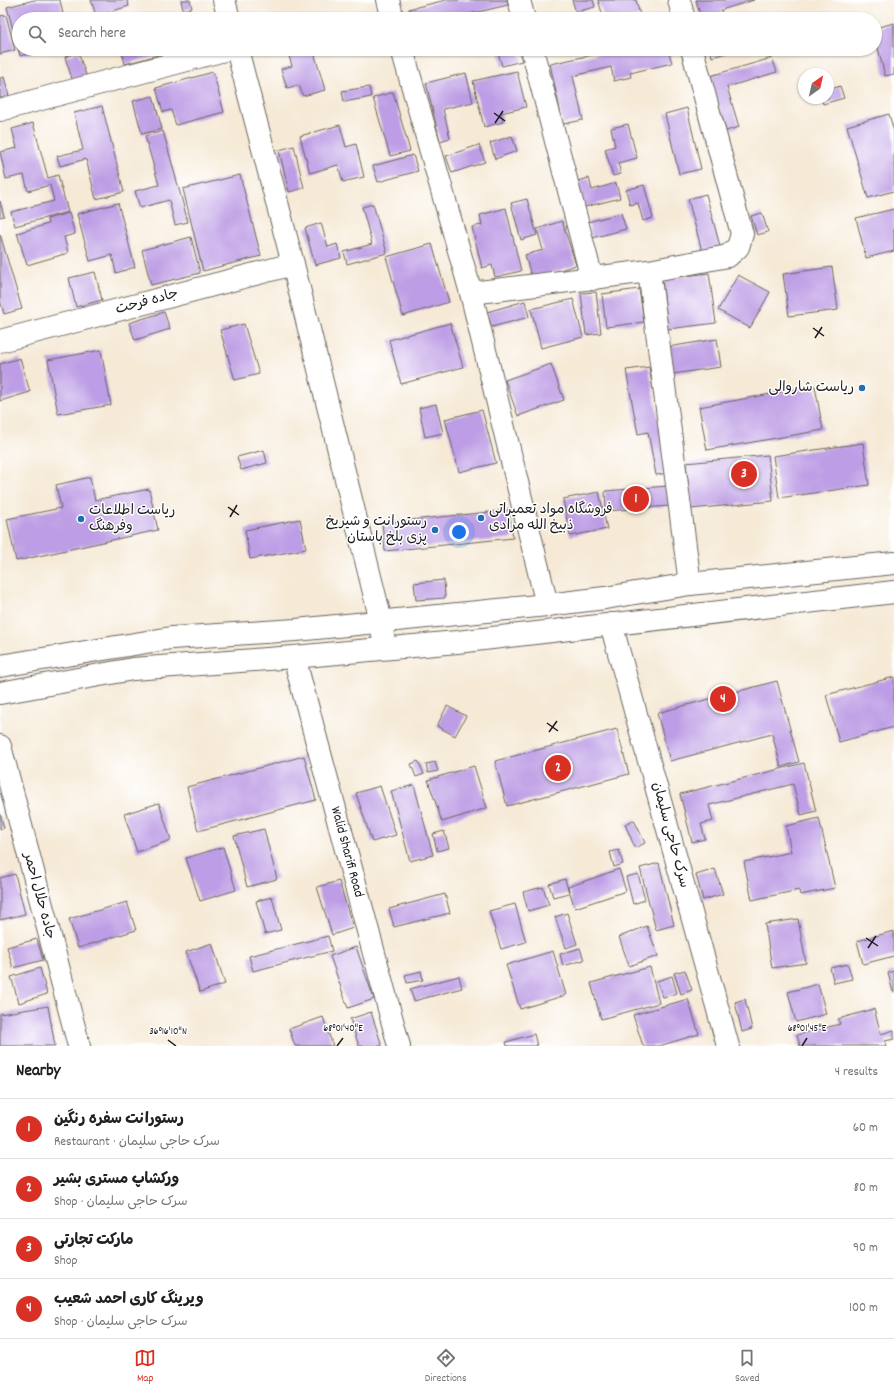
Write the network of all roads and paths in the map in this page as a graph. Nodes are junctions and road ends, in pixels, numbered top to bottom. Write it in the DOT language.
graph roads {
  1 [pos="224,0"];
  2 [pos="388,0"];
  3 [pos="519,0"];
  4 [pos="679,0"];
  5 [pos="227,12"];
  6 [pos="392,12"];
  7 [pos="522,12"];
  8 [pos="682,12"];
  9 [pos="202,56"];
  10 [pos="239,56"];
  11 [pos="404,56"];
  12 [pos="534,56"];
  13 [pos="694,56"];
  14 [pos="0,110"];
  15 [pos="294,264"];
  16 [pos="649,271"];
  17 [pos="592,279"];
  18 [pos="471,293"];
  19 [pos="0,341"];
  20 [pos="894,563"];
  21 [pos="690,584"];
  22 [pos="894,592"];
  23 [pos="546,605"];
  24 [pos="381,621"];
  25 [pos="612,624"];
  26 [pos="385,648"];
  27 [pos="294,657"];
  28 [pos="0,666"];
  29 [pos="0,693"];
  30 [pos="0,746"];
  31 [pos="79,1046"];
  32 [pos="399,1046"];
  33 [pos="728,1046"];
  1 -- 5 [label="street"];
  2 -- 6 [label="street"];
  3 -- 7 [label="street"];
  4 -- 8 [label="street"];
  9 -- 14 [label="street"];
  10 -- 15 [label="street"];
  11 -- 18 [label="street"];
  12 -- 17 [label="street"];
  13 -- 16 [label="street"];
  15 -- 19 [label="street, جاده فرحت"];
  15 -- 24 [label="street"];
  16 -- 17 [label="street"];
  16 -- 21 [label="street"];
  17 -- 18 [label="street"];
  18 -- 23 [label="street"];
  20 -- 21 [label="street"];
  21 -- 23 [label="street"];
  22 -- 25 [label="street"];
  23 -- 24 [label="street"];
  24 -- 26 [label="street"];
  24 -- 28 [label="street"];
  25 -- 26 [label="street"];
  25 -- 33 [label="street, سرک حاجی سلیمان"];
  26 -- 27 [label="street"];
  27 -- 29 [label="street"];
  27 -- 32 [label="street, Walid Sharifi Road"];
  30 -- 31 [label="street, جاده حلال احمر"];
}
